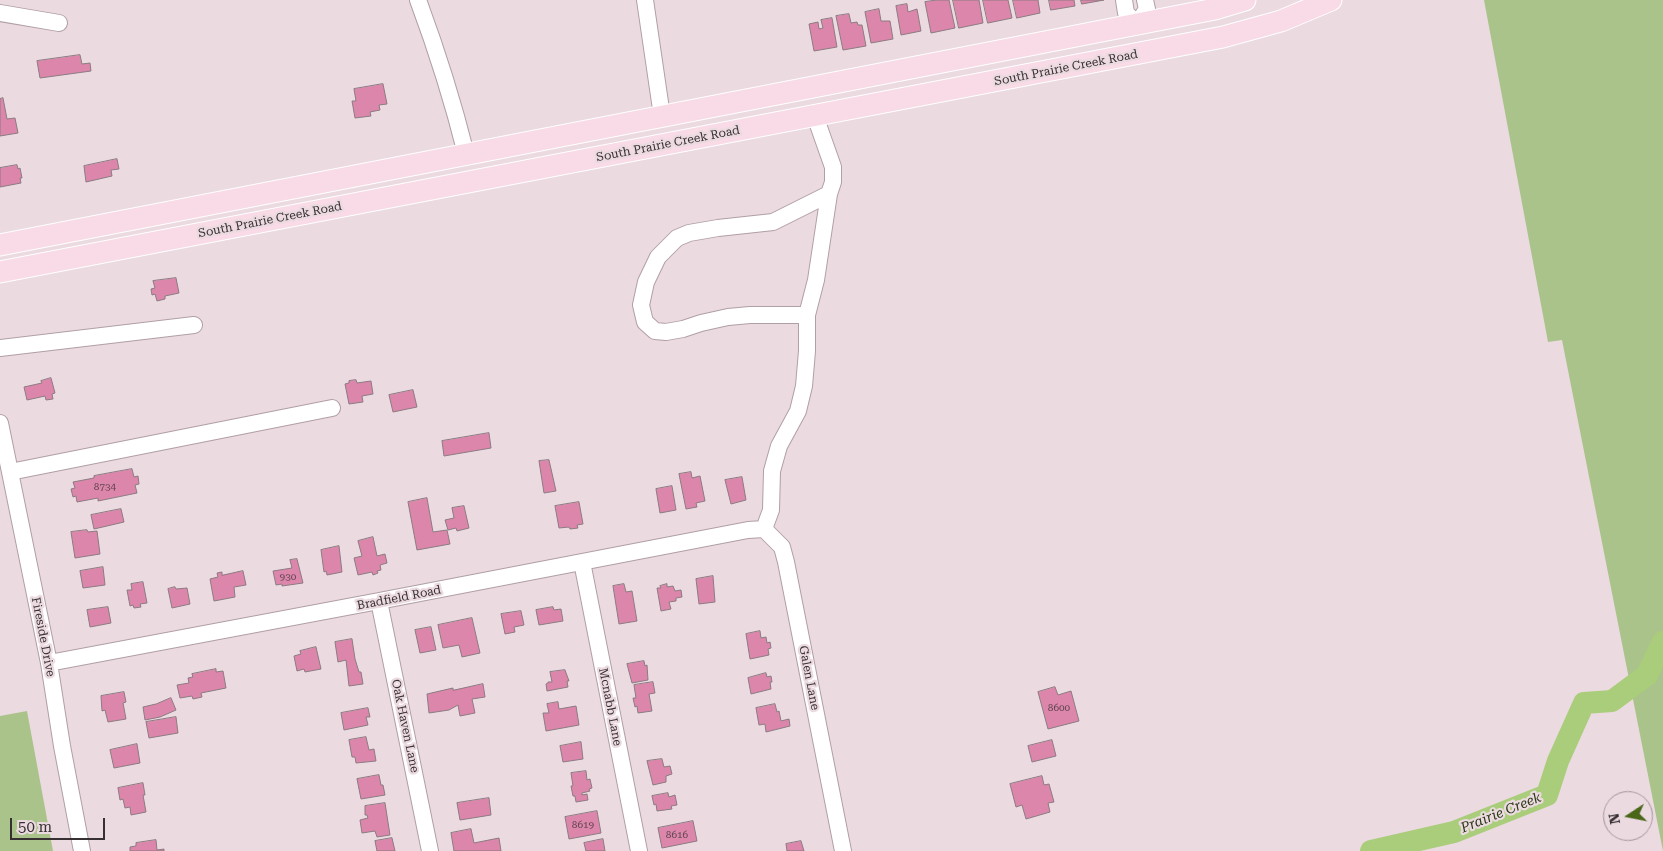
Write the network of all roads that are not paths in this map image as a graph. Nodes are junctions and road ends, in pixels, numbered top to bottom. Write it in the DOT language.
graph roads {
  1 [pos="418,0"];
  2 [pos="646,0"];
  3 [pos="1124,0"];
  4 [pos="1145,0"];
  5 [pos="1245,0"];
  6 [pos="1331,0"];
  7 [pos="0,13"];
  8 [pos="59,23"];
  9 [pos="1137,24"];
  10 [pos="1142,53"];
  11 [pos="662,116"];
  12 [pos="816,116"];
  13 [pos="466,154"];
  14 [pos="829,194"];
  15 [pos="0,245"];
  16 [pos="0,272"];
  17 [pos="807,315"];
  18 [pos="194,325"];
  19 [pos="0,348"];
  20 [pos="332,408"];
  21 [pos="1,428"];
  22 [pos="10,472"];
  23 [pos="764,529"];
  24 [pos="582,562"];
  25 [pos="379,602"];
  26 [pos="49,662"];
  27 [pos="82,851"];
  28 [pos="430,851"];
  29 [pos="639,851"];
  30 [pos="843,851"];
  1 -- 13 [label="street"];
  2 -- 11 [label="street"];
  3 -- 9 [label="street"];
  4 -- 9 [label="street"];
  5 -- 9 [label="main road"];
  6 -- 10 [label="main road, South Prairie Creek Road"];
  7 -- 8 [label="street"];
  9 -- 10 [label="main road"];
  9 -- 11 [label="main road"];
  10 -- 12 [label="main road, South Prairie Creek Road"];
  11 -- 13 [label="main road"];
  12 -- 14 [label="street"];
  12 -- 16 [label="main road, South Prairie Creek Road"];
  13 -- 15 [label="main road"];
  14 -- 17 [label="street"];
  14 -- 17 [label="street"];
  17 -- 23 [label="street"];
  18 -- 19 [label="street"];
  20 -- 22 [label="street"];
  21 -- 22 [label="street, Fireside Drive"];
  22 -- 26 [label="street, Fireside Drive"];
  23 -- 24 [label="street, Bradfield Road"];
  23 -- 30 [label="street, Galen Lane"];
  24 -- 25 [label="street, Bradfield Road"];
  24 -- 29 [label="street, Mcnabb Lane"];
  25 -- 26 [label="street, Bradfield Road"];
  25 -- 28 [label="street, Oak Haven Lane"];
  26 -- 27 [label="street, Fireside Drive"];
}
